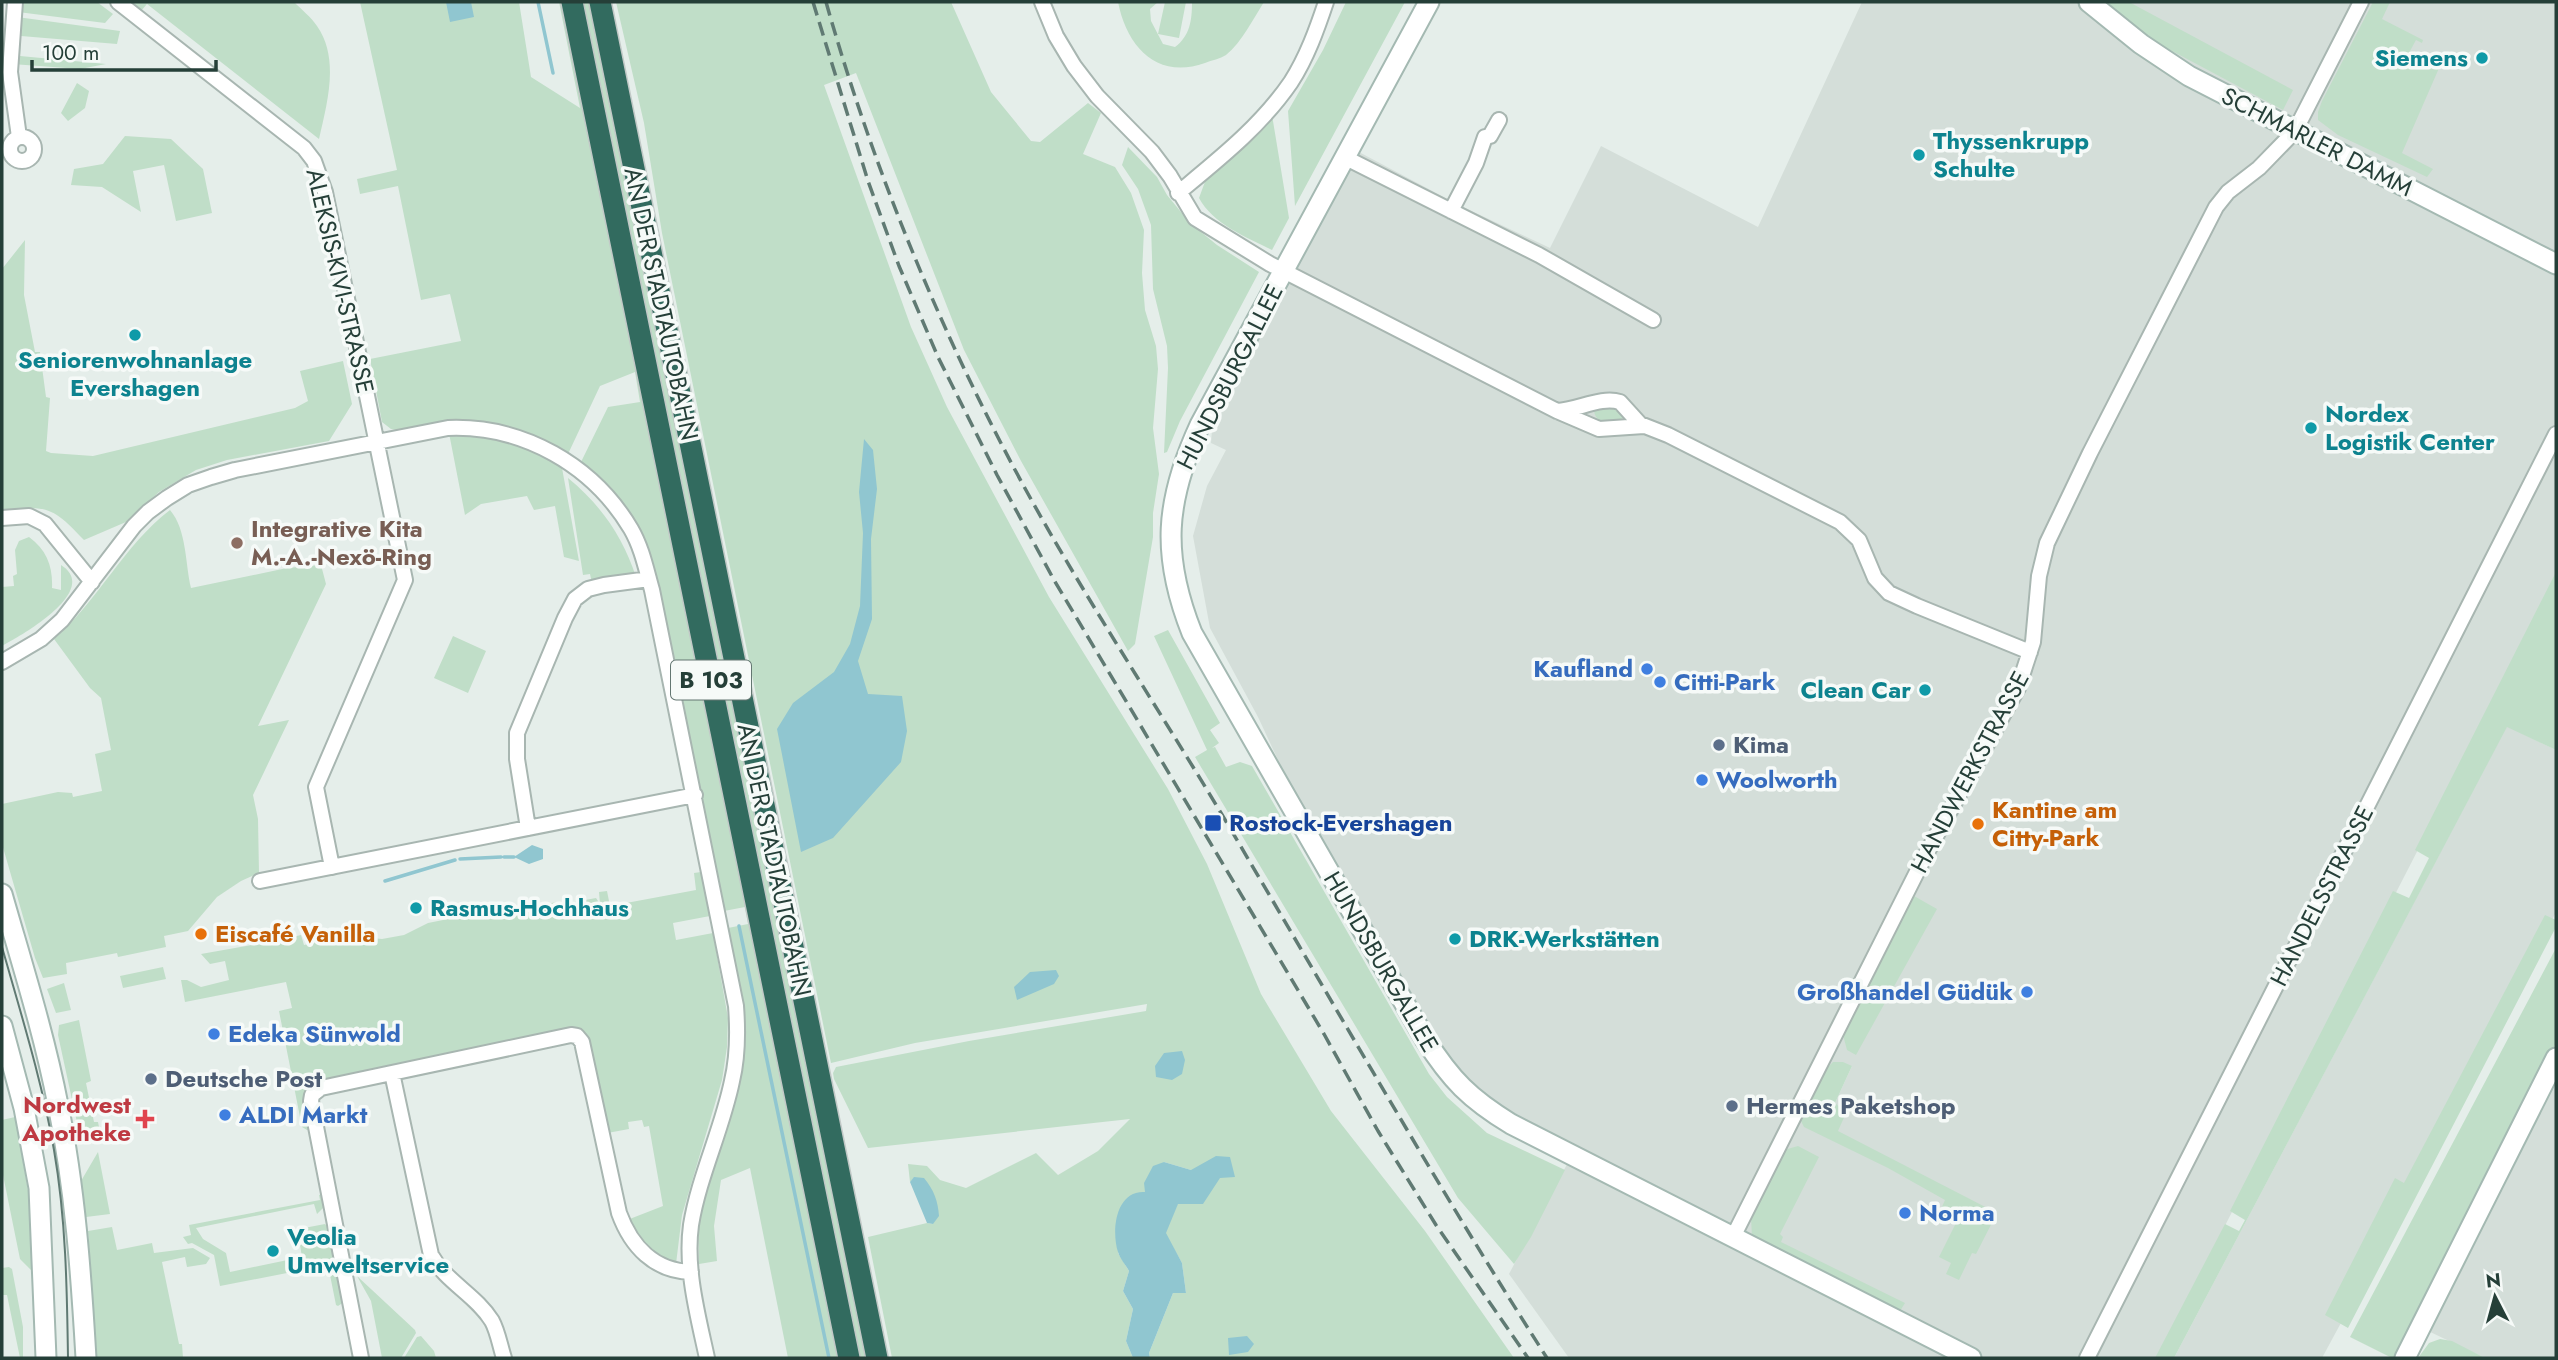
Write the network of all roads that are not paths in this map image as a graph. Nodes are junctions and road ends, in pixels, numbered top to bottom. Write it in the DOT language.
graph roads {
  1 [pos="15,2"];
  2 [pos="118,2"];
  3 [pos="572,2"];
  4 [pos="600,2"];
  5 [pos="1042,2"];
  6 [pos="1326,2"];
  7 [pos="1429,2"];
  8 [pos="2089,2"];
  9 [pos="2361,2"];
  10 [pos="1499,120"];
  11 [pos="2295,131"];
  12 [pos="19,137"];
  13 [pos="1344,158"];
  14 [pos="1178,193"];
  15 [pos="1451,211"];
  16 [pos="2556,264"];
  17 [pos="1284,271"];
  18 [pos="1653,320"];
  19 [pos="1557,411"];
  20 [pos="1644,426"];
  21 [pos="2556,434"];
  22 [pos="376,442"];
  23 [pos="2,518"];
  24 [pos="649,579"];
  25 [pos="92,582"];
  26 [pos="2031,652"];
  27 [pos="2,662"];
  28 [pos="695,795"];
  29 [pos="528,828"];
  30 [pos="331,867"];
  31 [pos="260,881"];
  32 [pos="2,894"];
  33 [pos="2,1026"];
  34 [pos="2556,1058"];
  35 [pos="392,1073"];
  36 [pos="1733,1237"];
  37 [pos="691,1272"];
  38 [pos="46,1358"];
  39 [pos="86,1358"];
  40 [pos="361,1358"];
  41 [pos="503,1358"];
  42 [pos="707,1358"];
  43 [pos="849,1358"];
  44 [pos="877,1358"];
  45 [pos="1971,1358"];
  46 [pos="2087,1358"];
  47 [pos="2405,1358"];
  1 -- 12 [label="street"];
  2 -- 22 [label="street, ALEKSIS-KIVI-STRASSE"];
  3 -- 43 [label="highway, AN DER STADTAUTOBAHN / B 103"];
  4 -- 44 [label="highway, AN DER STADTAUTOBAHN / B 103"];
  5 -- 14 [label="street"];
  6 -- 14 [label="street"];
  7 -- 13 [label="street, HUNDSBURGALLEE"];
  8 -- 11 [label="street, SCHMARLER DAMM"];
  9 -- 11 [label="street, HANDWERKSTRASSE"];
  10 -- 15 [label="street"];
  11 -- 16 [label="street, SCHMARLER DAMM"];
  11 -- 26 [label="street, HANDWERKSTRASSE"];
  13 -- 15 [label="street"];
  13 -- 17 [label="street, HUNDSBURGALLEE"];
  14 -- 17 [label="street"];
  15 -- 18 [label="street"];
  17 -- 19 [label="street, HUNDSBURGALLEE"];
  17 -- 36 [label="street, HUNDSBURGALLEE"];
  19 -- 20 [label="street, HUNDSBURGALLEE"];
  19 -- 20 [label="street, HUNDSBURGALLEE"];
  20 -- 26 [label="street, HUNDSBURGALLEE"];
  21 -- 46 [label="street, HANDELSSTRASSE"];
  22 -- 24 [label="street"];
  22 -- 25 [label="street"];
  22 -- 30 [label="street, ALEKSIS-KIVI-STRASSE"];
  23 -- 25 [label="street"];
  24 -- 28 [label="street"];
  24 -- 29 [label="street"];
  25 -- 27 [label="street"];
  26 -- 36 [label="street, HANDWERKSTRASSE"];
  28 -- 29 [label="street"];
  28 -- 37 [label="street"];
  29 -- 30 [label="street"];
  30 -- 31 [label="street"];
  32 -- 39 [label="street"];
  33 -- 38 [label="street"];
  34 -- 47 [label="street"];
  35 -- 37 [label="street"];
  35 -- 40 [label="street"];
  35 -- 41 [label="street"];
  36 -- 45 [label="street, HUNDSBURGALLEE"];
  37 -- 42 [label="street"];
}
